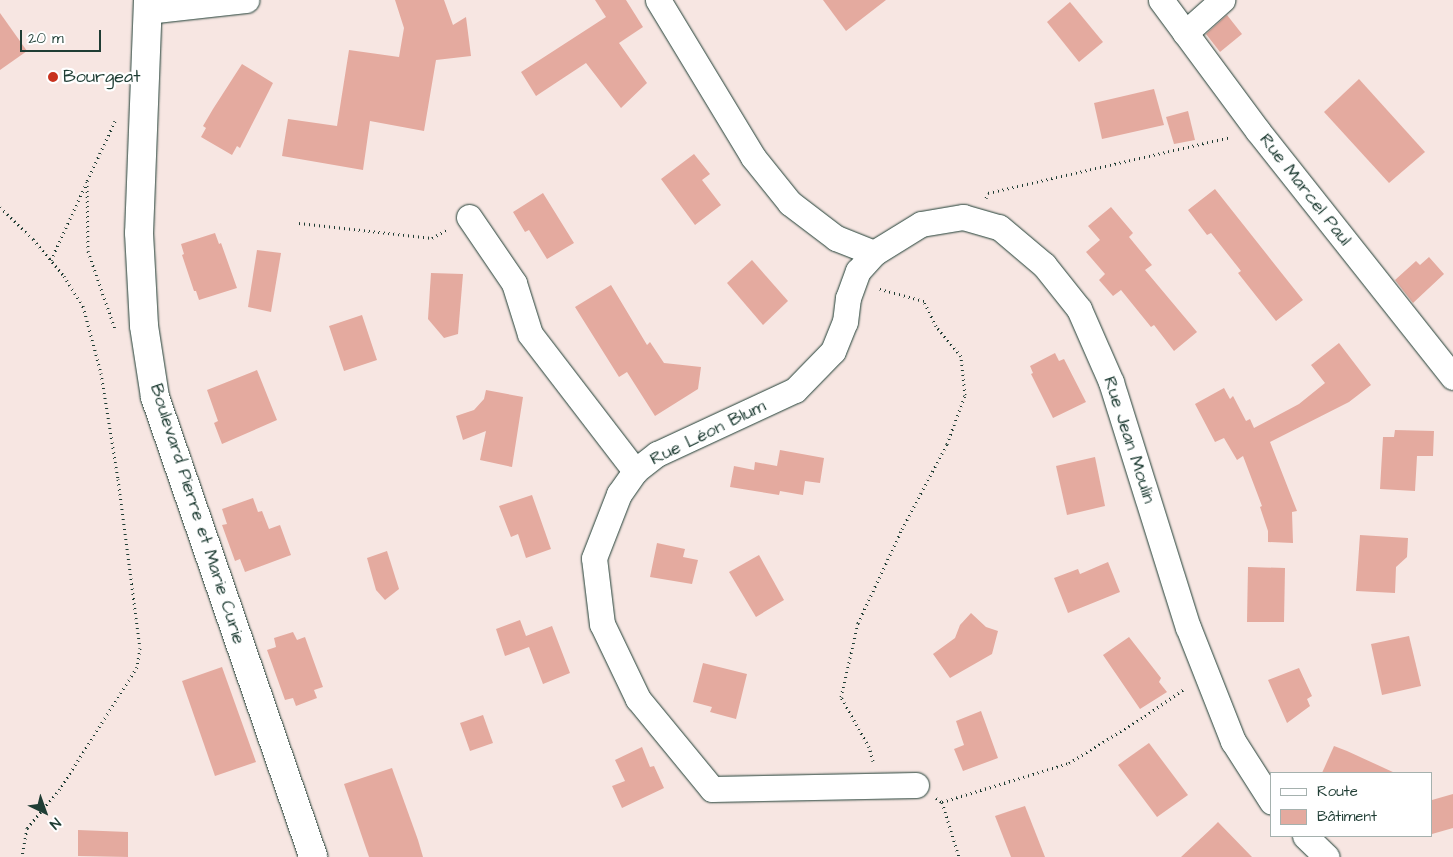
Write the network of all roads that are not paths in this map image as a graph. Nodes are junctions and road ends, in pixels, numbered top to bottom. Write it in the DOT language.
graph roads {
  1 [pos="246,0"];
  2 [pos="658,0"];
  3 [pos="1161,0"];
  4 [pos="1222,0"];
  5 [pos="148,5"];
  6 [pos="1185,33"];
  7 [pos="469,217"];
  8 [pos="874,253"];
  9 [pos="1453,377"];
  10 [pos="635,472"];
  11 [pos="916,785"];
  12 [pos="1270,799"];
  13 [pos="1306,837"];
  14 [pos="312,857"];
  15 [pos="1327,857"];
  1 -- 5 [label="street"];
  2 -- 8 [label="street"];
  3 -- 6 [label="street, Rue Marcel Paul"];
  4 -- 6 [label="street"];
  5 -- 14 [label="main road, Boulevard Pierre et Marie Curie"];
  6 -- 9 [label="street, Rue Marcel Paul"];
  7 -- 10 [label="street"];
  8 -- 10 [label="street, Rue Léon Blum"];
  8 -- 12 [label="street, Rue Jean Moulin"];
  10 -- 11 [label="street, Rue Léon Blum"];
  13 -- 15 [label="street"];
}
